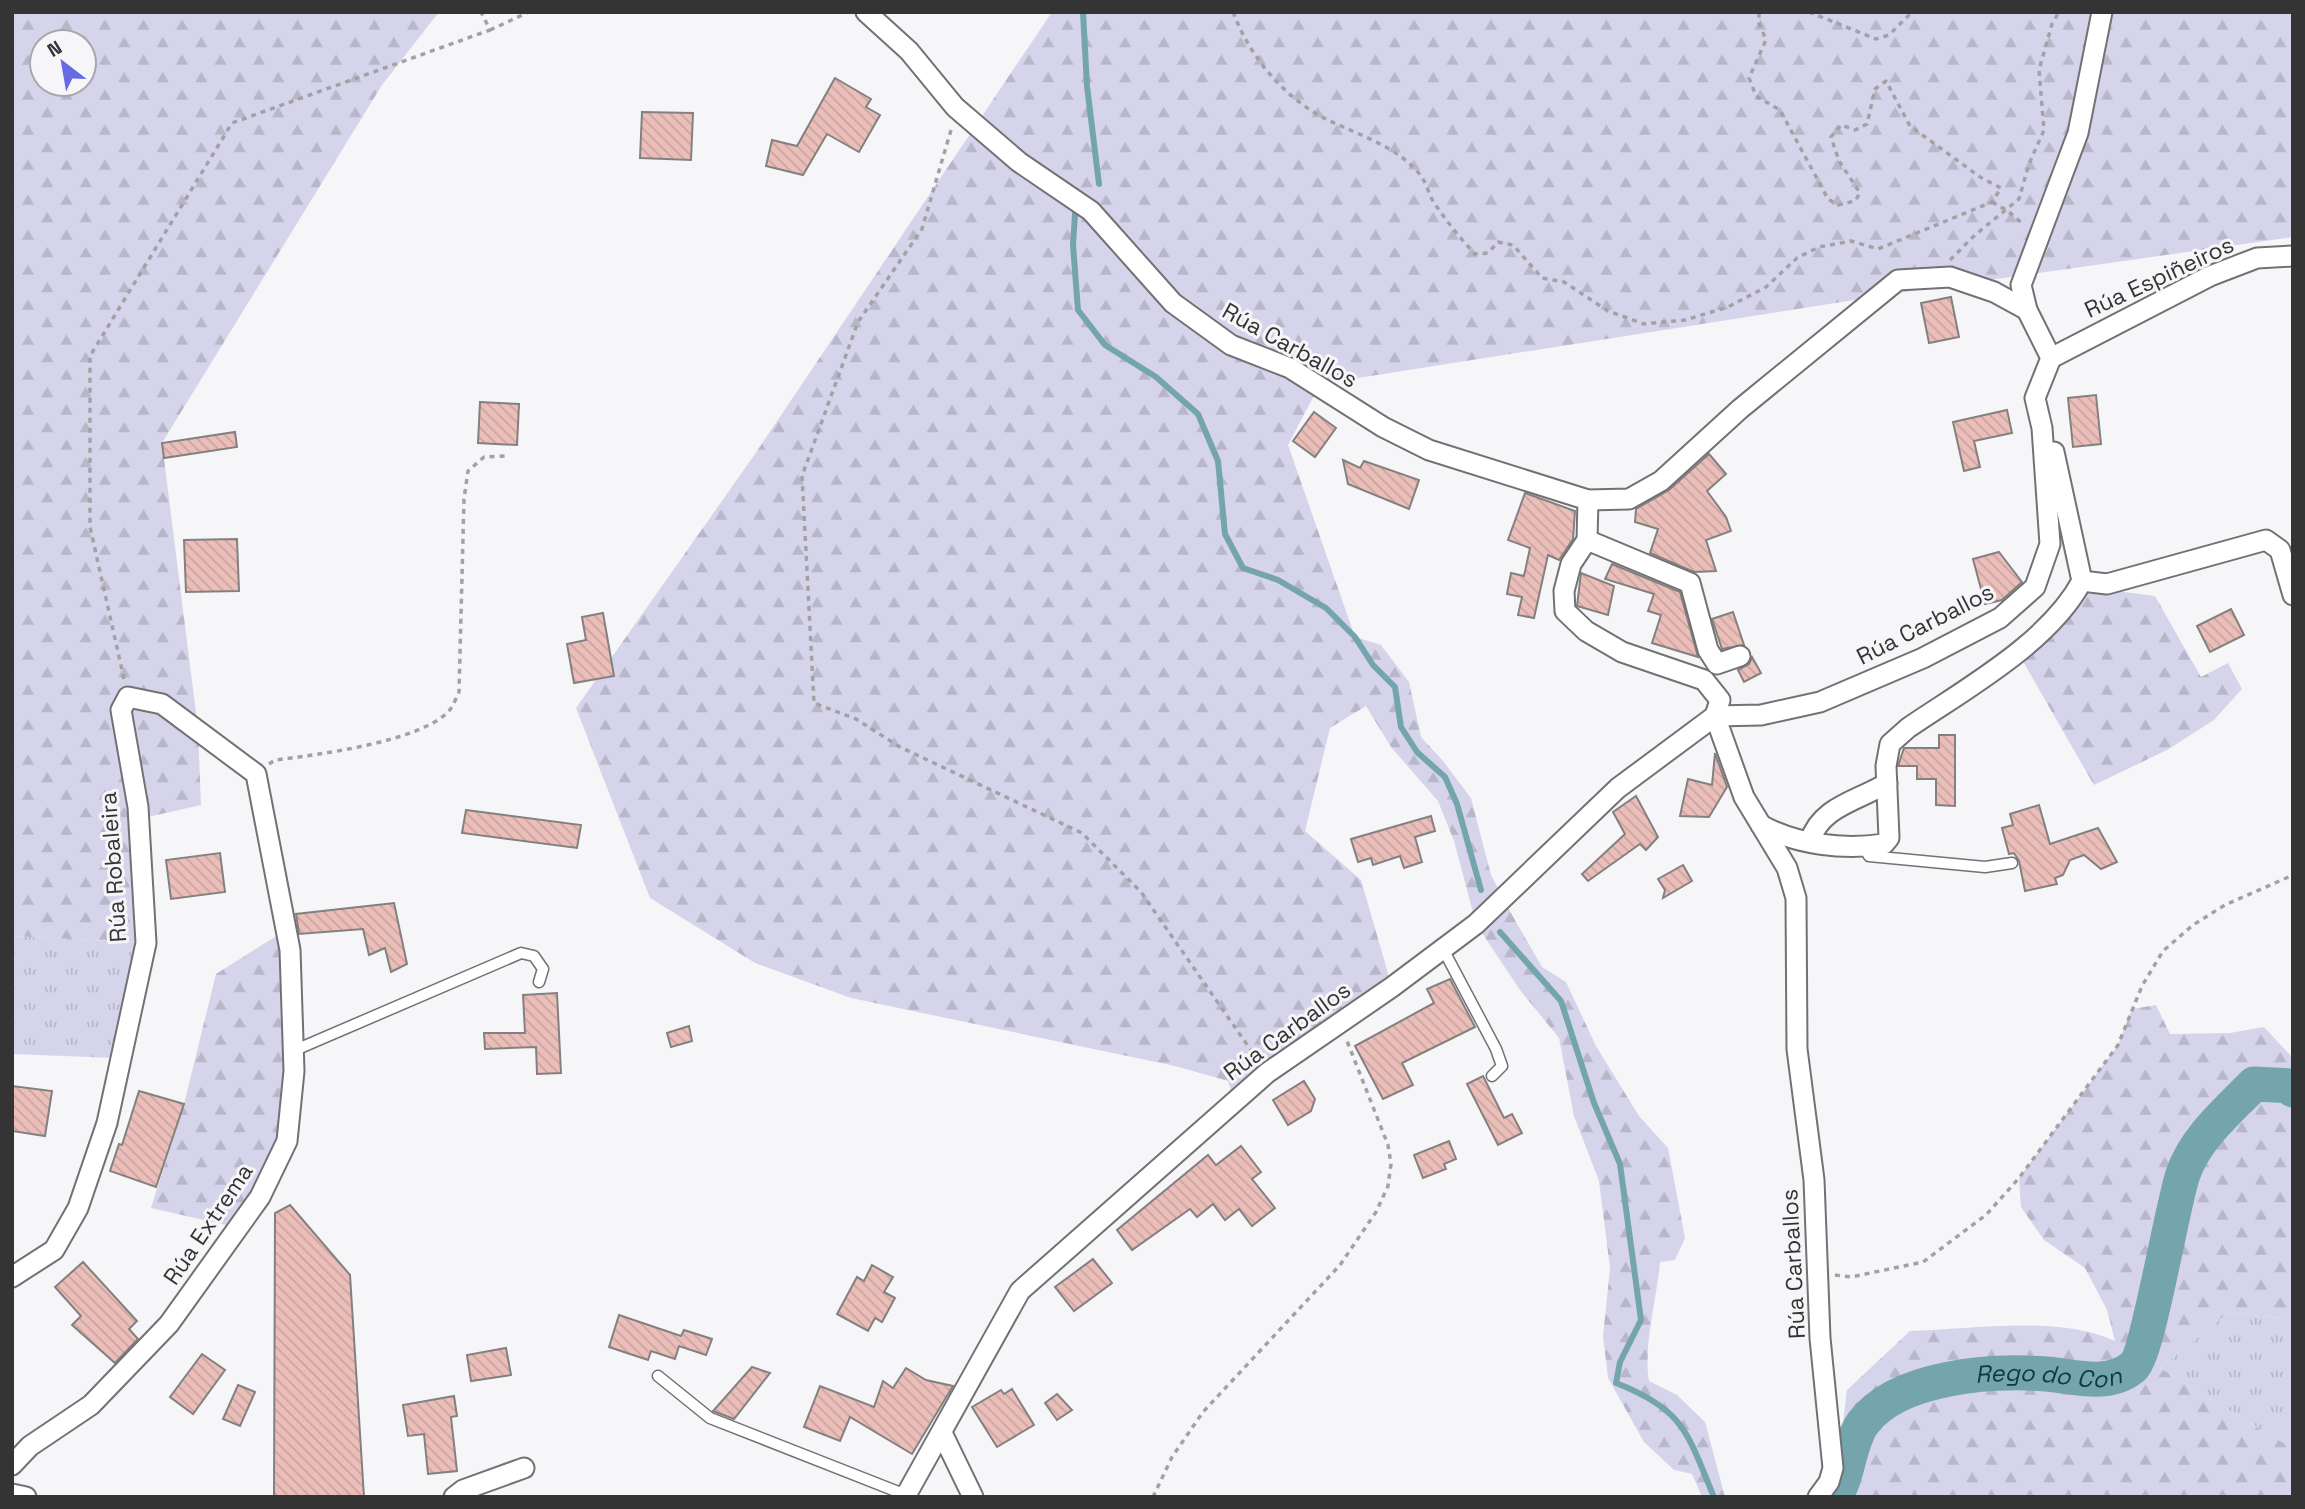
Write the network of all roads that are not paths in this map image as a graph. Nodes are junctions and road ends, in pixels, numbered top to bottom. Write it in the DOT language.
graph roads {
  1 [pos="866,12"];
  2 [pos="2102,12"];
  3 [pos="2293,256"];
  4 [pos="2027,310"];
  5 [pos="2051,358"];
  6 [pos="2042,428"];
  7 [pos="1588,500"];
  8 [pos="1587,540"];
  9 [pos="2082,582"];
  10 [pos="2293,595"];
  11 [pos="1740,656"];
  12 [pos="1714,716"];
  13 [pos="257,774"];
  14 [pos="1887,783"];
  15 [pos="1759,824"];
  16 [pos="1810,841"];
  17 [pos="1864,847"];
  18 [pos="2012,863"];
  19 [pos="1443,949"];
  20 [pos="539,982"];
  21 [pos="293,1051"];
  22 [pos="1492,1076"];
  23 [pos="12,1277"];
  24 [pos="658,1376"];
  25 [pos="942,1433"];
  26 [pos="12,1465"];
  27 [pos="524,1468"];
  28 [pos="12,1494"];
  29 [pos="905,1496"];
  30 [pos="26,1497"];
  31 [pos="454,1497"];
  32 [pos="973,1497"];
  33 [pos="1818,1497"];
  1 -- 7 [label="street, Rúa Carballos"];
  2 -- 4 [label="street"];
  3 -- 5 [label="street, Rúa Espiñeiros"];
  4 -- 5 [label="street"];
  4 -- 7 [label="street, Rúa Carballos"];
  5 -- 6 [label="street, Rúa Carballos"];
  6 -- 9 [label="street, Rúa Carballos"];
  6 -- 12 [label="street, Rúa Carballos"];
  7 -- 8 [label="street, Rúa Carballos"];
  8 -- 11 [label="street"];
  8 -- 12 [label="street, Rúa Carballos"];
  9 -- 10 [label="street"];
  9 -- 14 [label="street"];
  12 -- 15 [label="street, Rúa Carballos"];
  12 -- 19 [label="street, Rúa Carballos"];
  13 -- 21 [label="street, Rúa Extrema"];
  13 -- 23 [label="street, Rúa Robaleira"];
  14 -- 16 [label="street"];
  14 -- 17 [label="street"];
  15 -- 16 [label="street"];
  15 -- 33 [label="street, Rúa Carballos"];
  16 -- 17 [label="street"];
  17 -- 18 [label="lane"];
  19 -- 22 [label="lane"];
  19 -- 25 [label="street, Rúa Carballos"];
  20 -- 21 [label="lane"];
  21 -- 26 [label="street, Rúa Extrema"];
  24 -- 29 [label="lane"];
  25 -- 29 [label="street, Rúa Carballos"];
  25 -- 32 [label="street"];
  27 -- 31 [label="street"];
  28 -- 30 [label="street"];
}
